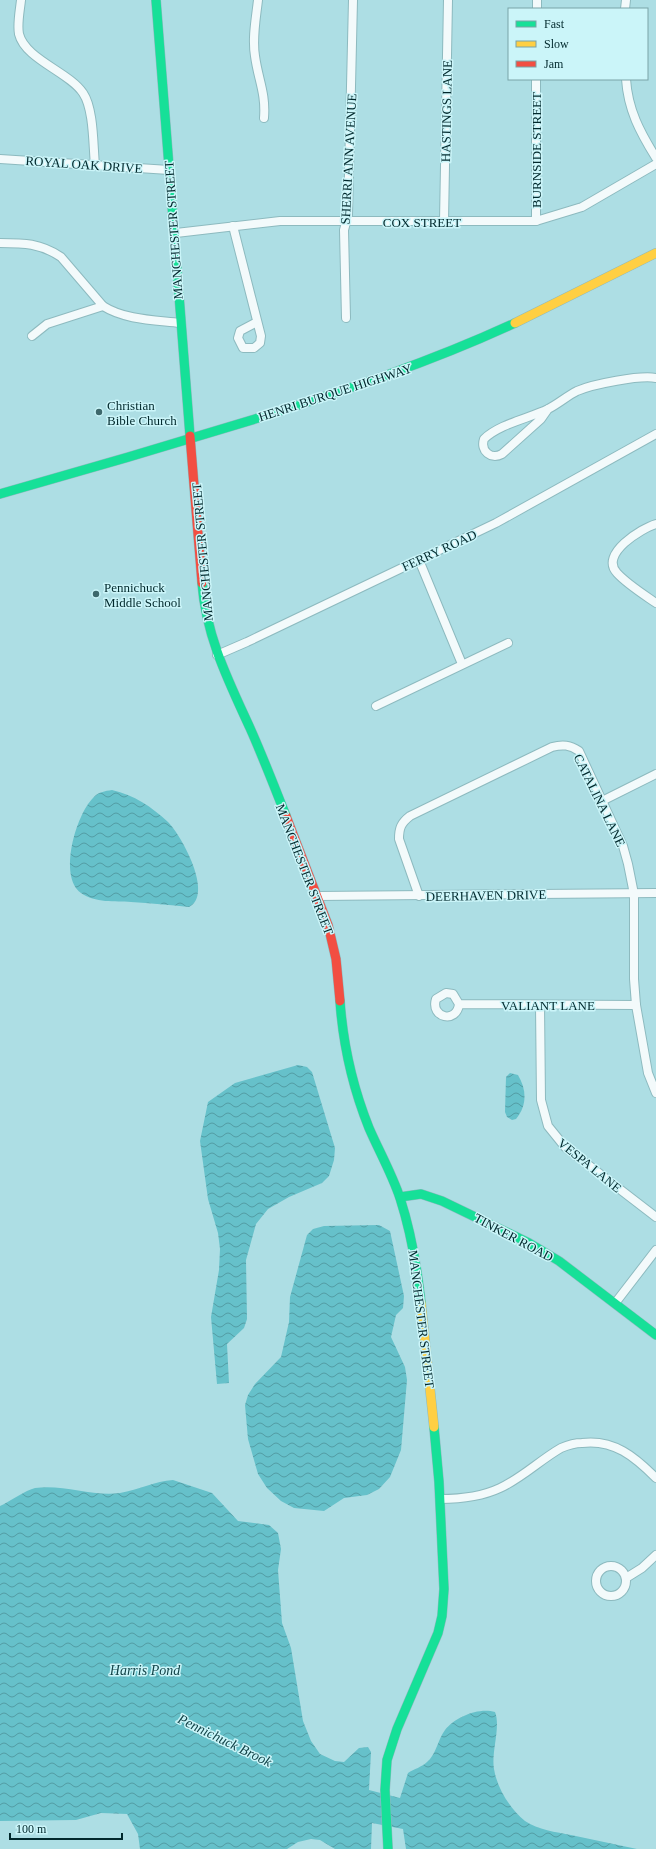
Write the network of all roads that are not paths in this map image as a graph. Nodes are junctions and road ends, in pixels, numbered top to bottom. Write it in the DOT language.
graph roads {
  1 [pos="21,0"];
  2 [pos="156,0"];
  3 [pos="258,0"];
  4 [pos="353,0"];
  5 [pos="448,0"];
  6 [pos="536,80"];
  7 [pos="626,80"];
  8 [pos="264,118"];
  9 [pos="656,158"];
  10 [pos="0,159"];
  11 [pos="656,164"];
  12 [pos="95,165"];
  13 [pos="169,170"];
  14 [pos="444,221"];
  15 [pos="536,221"];
  16 [pos="346,222"];
  17 [pos="233,226"];
  18 [pos="176,233"];
  19 [pos="0,243"];
  20 [pos="656,252"];
  21 [pos="103,306"];
  22 [pos="346,318"];
  23 [pos="257,322"];
  24 [pos="180,323"];
  25 [pos="32,336"];
  26 [pos="656,378"];
  27 [pos="548,409"];
  28 [pos="656,434"];
  29 [pos="191,439"];
  30 [pos="0,494"];
  31 [pos="656,524"];
  32 [pos="419,560"];
  33 [pos="656,603"];
  34 [pos="508,643"];
  35 [pos="217,655"];
  36 [pos="462,664"];
  37 [pos="376,706"];
  38 [pos="656,774"];
  39 [pos="602,801"];
  40 [pos="656,893"];
  41 [pos="634,894"];
  42 [pos="317,896"];
  43 [pos="419,896"];
  44 [pos="459,1004"];
  45 [pos="540,1005"];
  46 [pos="636,1005"];
  47 [pos="656,1093"];
  48 [pos="400,1197"];
  49 [pos="656,1217"];
  50 [pos="656,1250"];
  51 [pos="616,1302"];
  52 [pos="656,1335"];
  53 [pos="656,1478"];
  54 [pos="440,1500"];
  55 [pos="656,1555"];
  56 [pos="626,1578"];
  57 [pos="388,1849"];
  1 -- 12 [label="street"];
  2 -- 13 [label="street, MANCHESTER STREET"];
  3 -- 8 [label="street"];
  4 -- 16 [label="street, SHERRI ANN AVENUE"];
  5 -- 14 [label="street, HASTINGS LANE"];
  6 -- 15 [label="street, BURNSIDE STREET"];
  7 -- 9 [label="street"];
  10 -- 12 [label="street, ROYAL OAK DRIVE"];
  11 -- 15 [label="street, COX STREET"];
  12 -- 13 [label="street, ROYAL OAK DRIVE"];
  13 -- 18 [label="street, MANCHESTER STREET"];
  14 -- 15 [label="street, COX STREET"];
  14 -- 16 [label="street, COX STREET"];
  16 -- 17 [label="street, COX STREET"];
  16 -- 22 [label="street, SHERRI ANN AVENUE"];
  17 -- 18 [label="street, COX STREET"];
  17 -- 23 [label="street"];
  18 -- 24 [label="street, MANCHESTER STREET"];
  19 -- 21 [label="street"];
  20 -- 29 [label="street, HENRI BURQUE HIGHWAY"];
  21 -- 24 [label="street"];
  21 -- 25 [label="street"];
  24 -- 29 [label="street, MANCHESTER STREET"];
  26 -- 27 [label="street"];
  27 -- 27 [label="street"];
  28 -- 32 [label="street, FERRY ROAD"];
  29 -- 30 [label="street, HENRI BURQUE HIGHWAY"];
  29 -- 35 [label="street, MANCHESTER STREET"];
  31 -- 33 [label="street"];
  32 -- 35 [label="street, FERRY ROAD"];
  32 -- 36 [label="street"];
  34 -- 36 [label="street"];
  35 -- 42 [label="street, MANCHESTER STREET"];
  36 -- 37 [label="street"];
  38 -- 39 [label="street"];
  39 -- 41 [label="street, CATALINA LANE"];
  39 -- 43 [label="street, CATALINA LANE"];
  40 -- 41 [label="street, DEERHAVEN DRIVE"];
  41 -- 43 [label="street, DEERHAVEN DRIVE"];
  41 -- 46 [label="street, CATALINA LANE"];
  42 -- 43 [label="street, DEERHAVEN DRIVE"];
  42 -- 48 [label="street, MANCHESTER STREET"];
  44 -- 45 [label="street, VALIANT LANE"];
  45 -- 46 [label="street, VALIANT LANE"];
  45 -- 49 [label="street, VESPA LANE"];
  46 -- 47 [label="street, CATALINA LANE"];
  48 -- 51 [label="street, TINKER ROAD"];
  48 -- 54 [label="street, MANCHESTER STREET"];
  50 -- 51 [label="street"];
  51 -- 52 [label="street, TINKER ROAD"];
  53 -- 54 [label="street"];
  54 -- 57 [label="street, MANCHESTER STREET"];
  55 -- 56 [label="street"];
}
